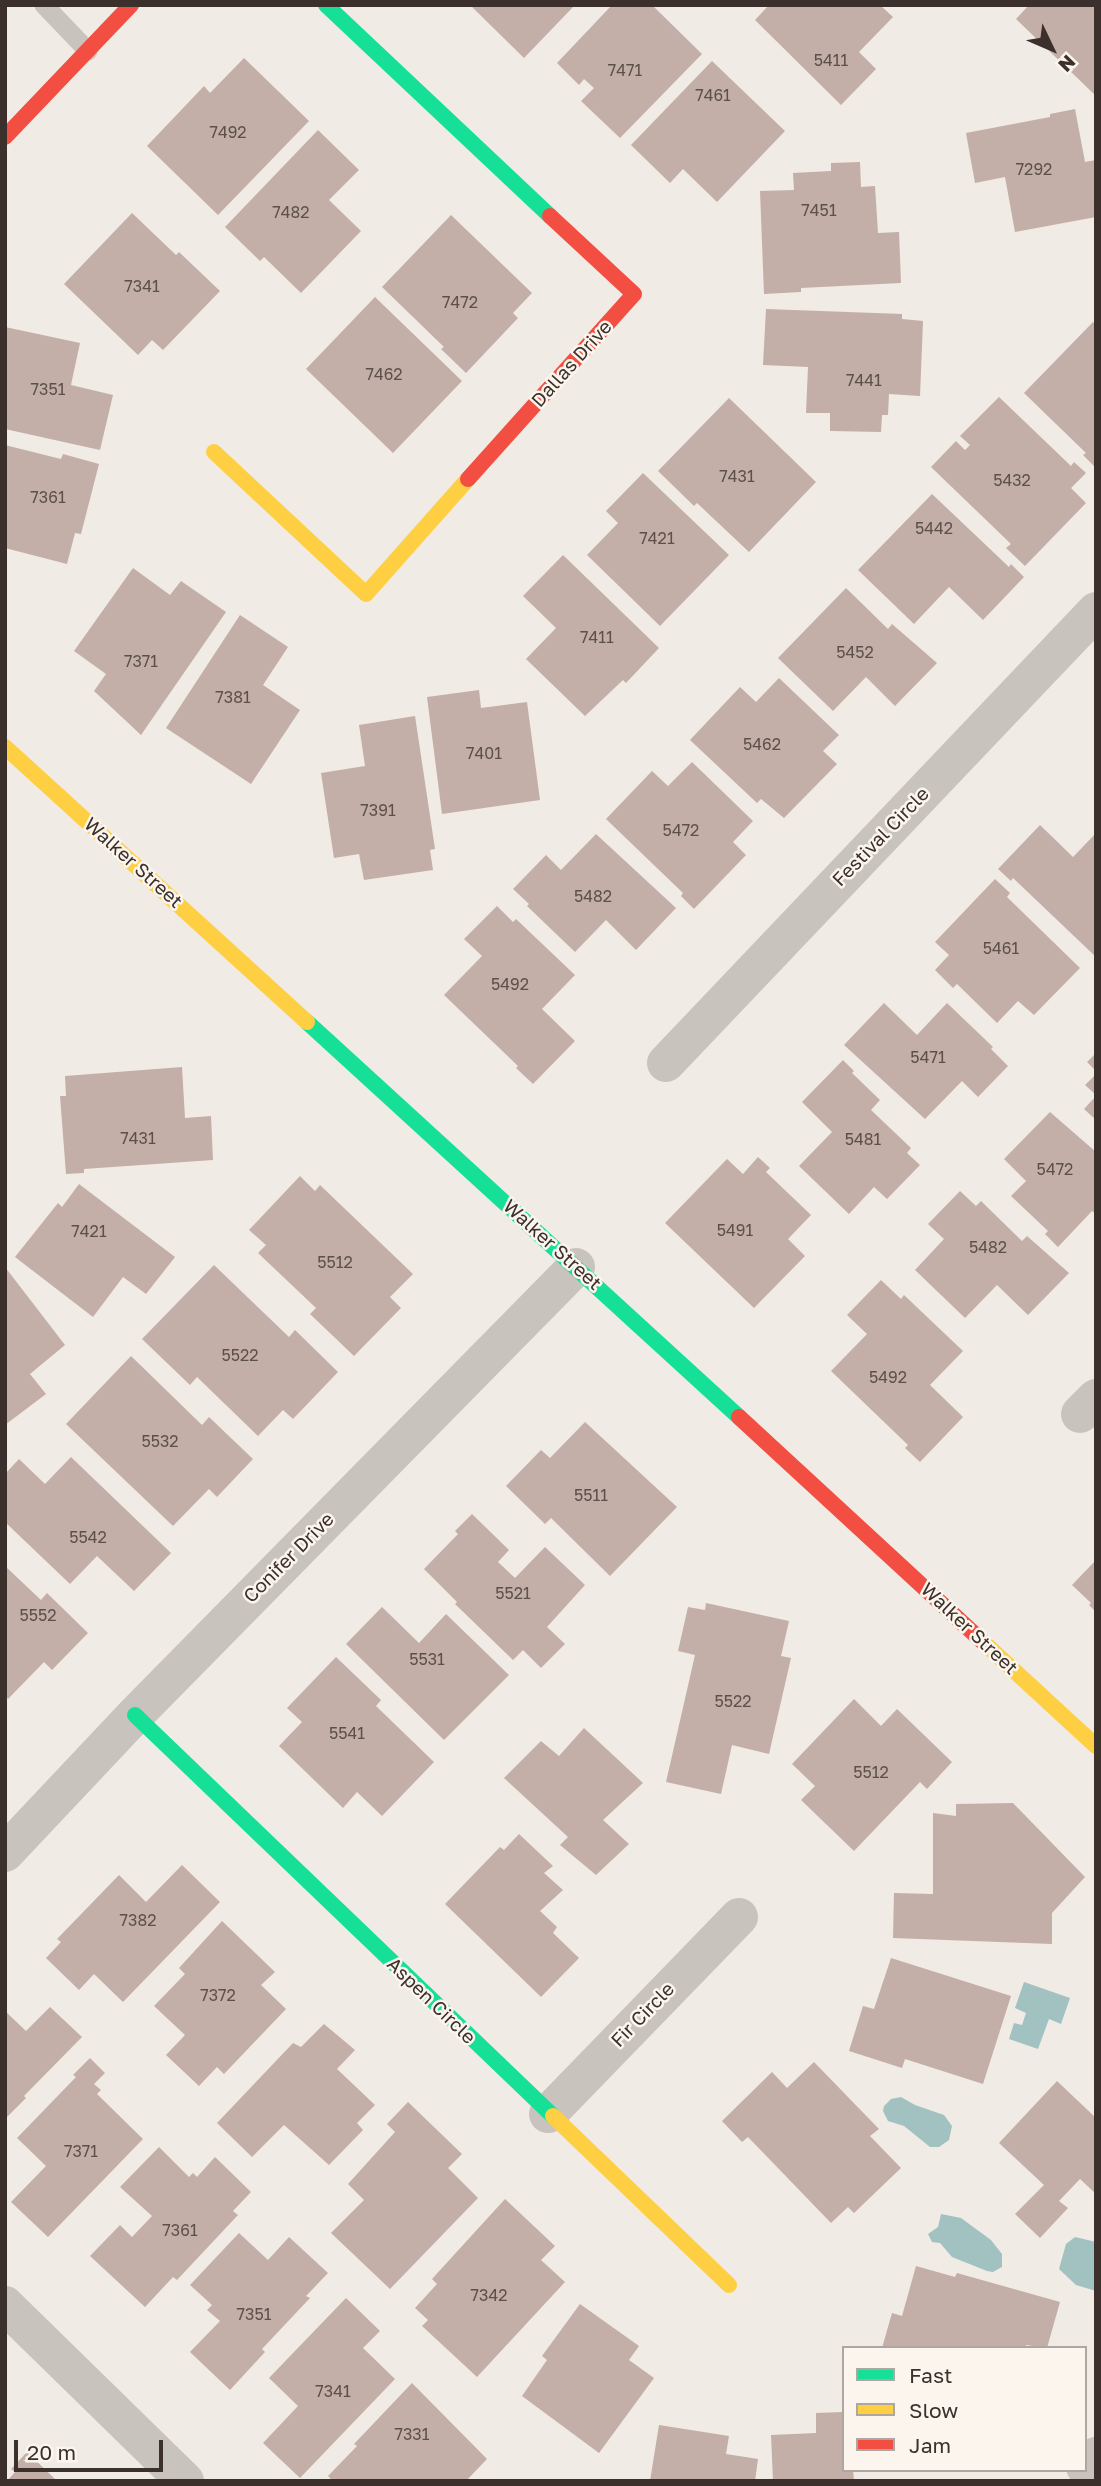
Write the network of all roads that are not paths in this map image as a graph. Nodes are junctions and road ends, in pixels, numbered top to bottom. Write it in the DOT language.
graph roads {
  1 [pos="44,5"];
  2 [pos="131,5"];
  3 [pos="326,5"];
  4 [pos="88,51"];
  5 [pos="5,137"];
  6 [pos="214,452"];
  7 [pos="1096,611"];
  8 [pos="5,747"];
  9 [pos="666,1062"];
  10 [pos="576,1267"];
  11 [pos="135,1714"];
  12 [pos="1096,1746"];
  13 [pos="5,1853"];
  14 [pos="739,1917"];
  15 [pos="548,2114"];
  16 [pos="729,2286"];
  17 [pos="5,2305"];
  18 [pos="184,2481"];
  1 -- 4 [label="lane"];
  2 -- 4 [label="street"];
  3 -- 6 [label="street, Dallas Drive"];
  4 -- 5 [label="street"];
  7 -- 9 [label="street, Festival Circle"];
  8 -- 10 [label="street, Walker Street"];
  10 -- 11 [label="street, Conifer Drive"];
  10 -- 12 [label="street, Walker Street"];
  11 -- 13 [label="street, Conifer Drive"];
  11 -- 15 [label="street, Aspen Circle"];
  14 -- 15 [label="street, Fir Circle"];
  15 -- 16 [label="street, Aspen Circle"];
  17 -- 18 [label="street"];
}
